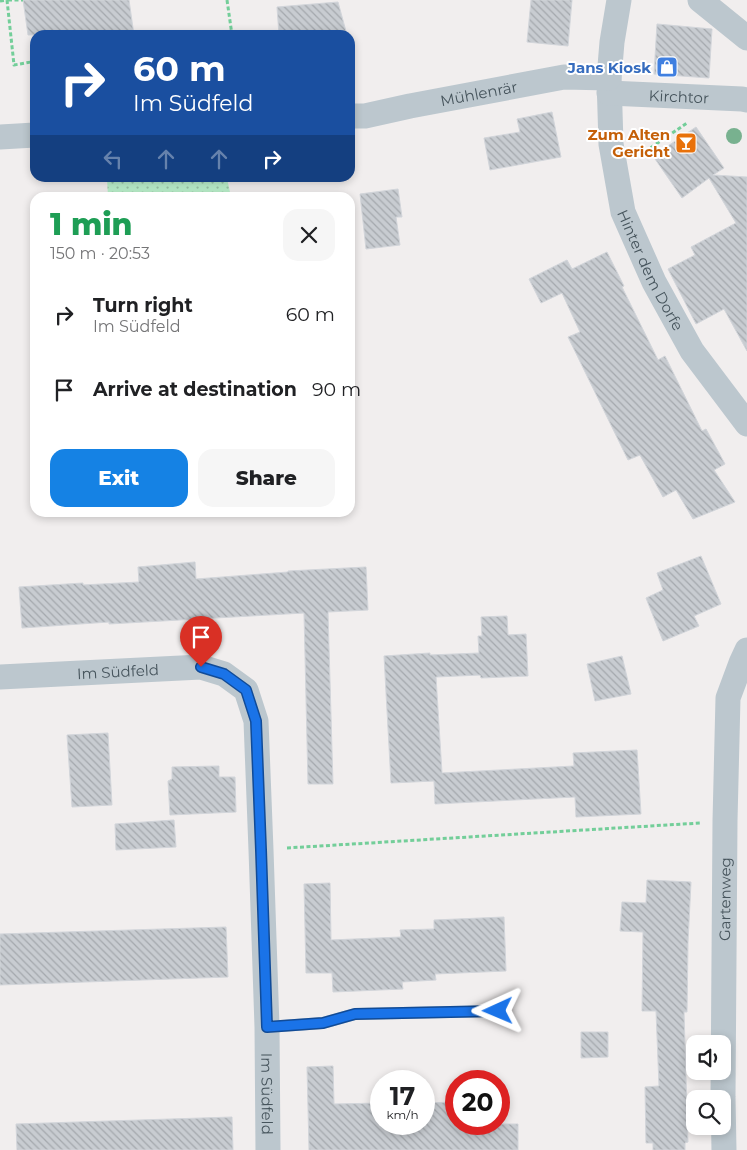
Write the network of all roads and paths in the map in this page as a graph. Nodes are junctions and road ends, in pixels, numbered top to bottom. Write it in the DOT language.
graph roads {
  1 [pos="7,0"];
  2 [pos="23,0"];
  3 [pos="227,0"];
  4 [pos="619,0"];
  5 [pos="700,0"];
  6 [pos="0,1"];
  7 [pos="231,30"];
  8 [pos="747,38"];
  9 [pos="30,62"];
  10 [pos="609,86"];
  11 [pos="736,99"];
  12 [pos="355,116"];
  13 [pos="30,135"];
  14 [pos="0,137"];
  15 [pos="614,161"];
  16 [pos="747,424"];
  17 [pos="747,650"];
  18 [pos="0,677"];
  19 [pos="725,821"];
  20 [pos="261,850"];
  21 [pos="498,1011"];
  22 [pos="267,1027"];
  23 [pos="268,1150"];
  24 [pos="724,1150"];
  1 -- 2 [label="path"];
  1 -- 6 [label="path"];
  1 -- 9 [label="path"];
  3 -- 7 [label="path"];
  4 -- 10 [label="street, Hinter dem Dorfe"];
  5 -- 8 [label="street"];
  10 -- 11 [label="street, Kirchtor"];
  10 -- 12 [label="street, Mühlenrär"];
  10 -- 15 [label="street, Hinter dem Dorfe"];
  11 -- 15 [label="path"];
  13 -- 14 [label="street"];
  15 -- 16 [label="street, Hinter dem Dorfe"];
  17 -- 19 [label="street, Gartenweg"];
  18 -- 20 [label="street, Im Südfeld"];
  19 -- 20 [label="path"];
  19 -- 24 [label="street, Gartenweg"];
  20 -- 22 [label="street, Im Südfeld"];
  21 -- 22 [label="lane"];
  22 -- 23 [label="street, Im Südfeld"];
}
